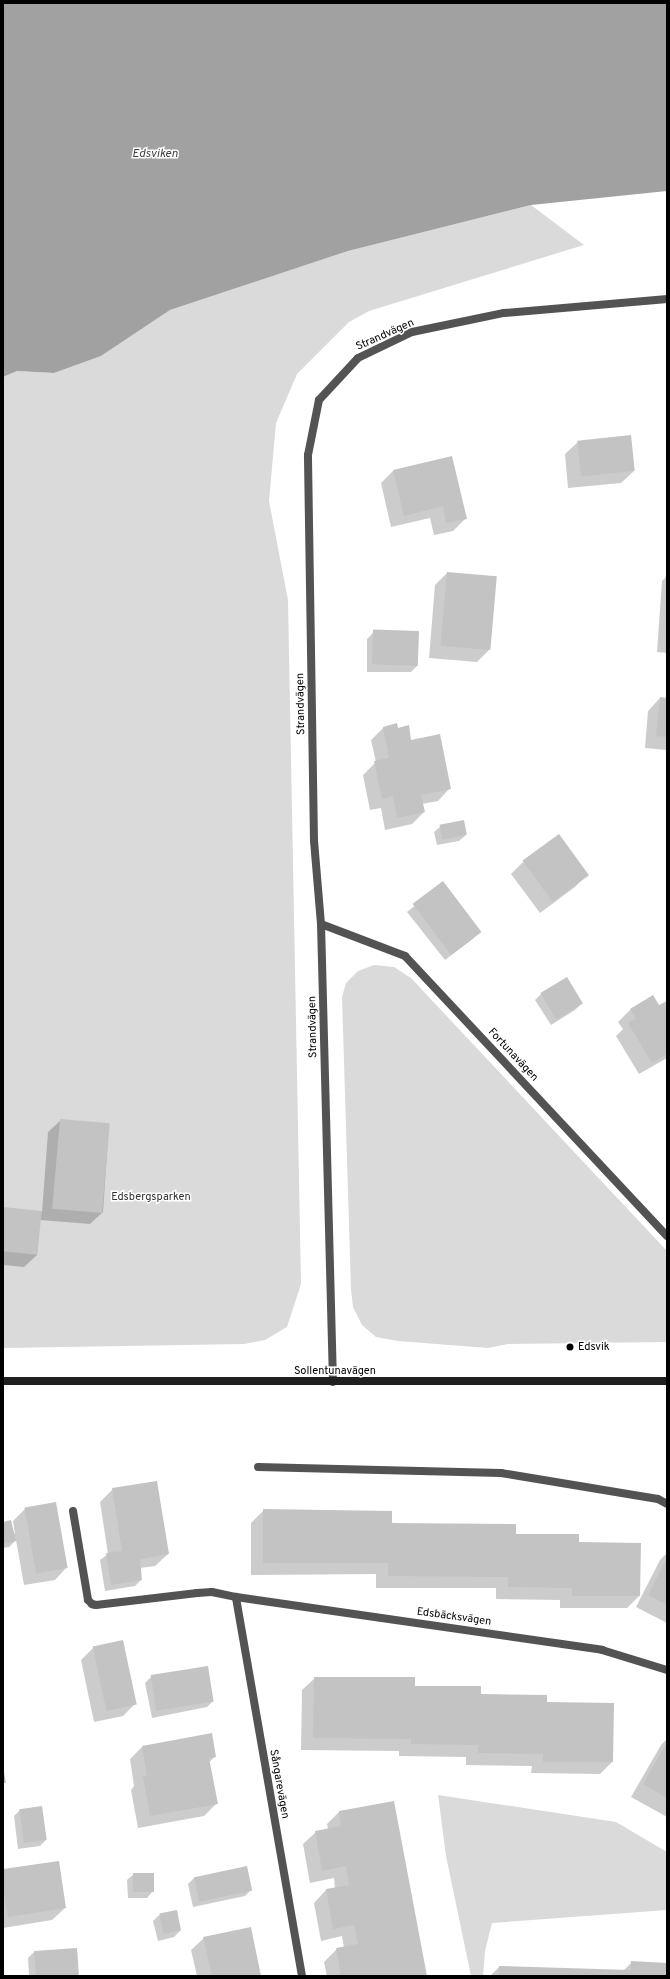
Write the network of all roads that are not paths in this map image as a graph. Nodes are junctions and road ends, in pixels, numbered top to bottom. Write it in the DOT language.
graph roads {
  1 [pos="667,299"];
  2 [pos="321,924"];
  3 [pos="667,1236"];
  4 [pos="3,1381"];
  5 [pos="667,1381"];
  6 [pos="332,1382"];
  7 [pos="258,1467"];
  8 [pos="667,1504"];
  9 [pos="73,1511"];
  10 [pos="236,1597"];
  11 [pos="667,1670"];
  12 [pos="302,1976"];
  1 -- 2 [label="street, Strandvägen"];
  2 -- 3 [label="street, Fortunavägen"];
  2 -- 6 [label="street, Strandvägen"];
  4 -- 6 [label="street, Sollentunavägen"];
  5 -- 6 [label="street, Sollentunavägen"];
  7 -- 8 [label="street"];
  9 -- 10 [label="street, Edsbäcksvägen"];
  10 -- 11 [label="street, Edsbäcksvägen"];
  10 -- 12 [label="street, Sångarevägen"];
}
